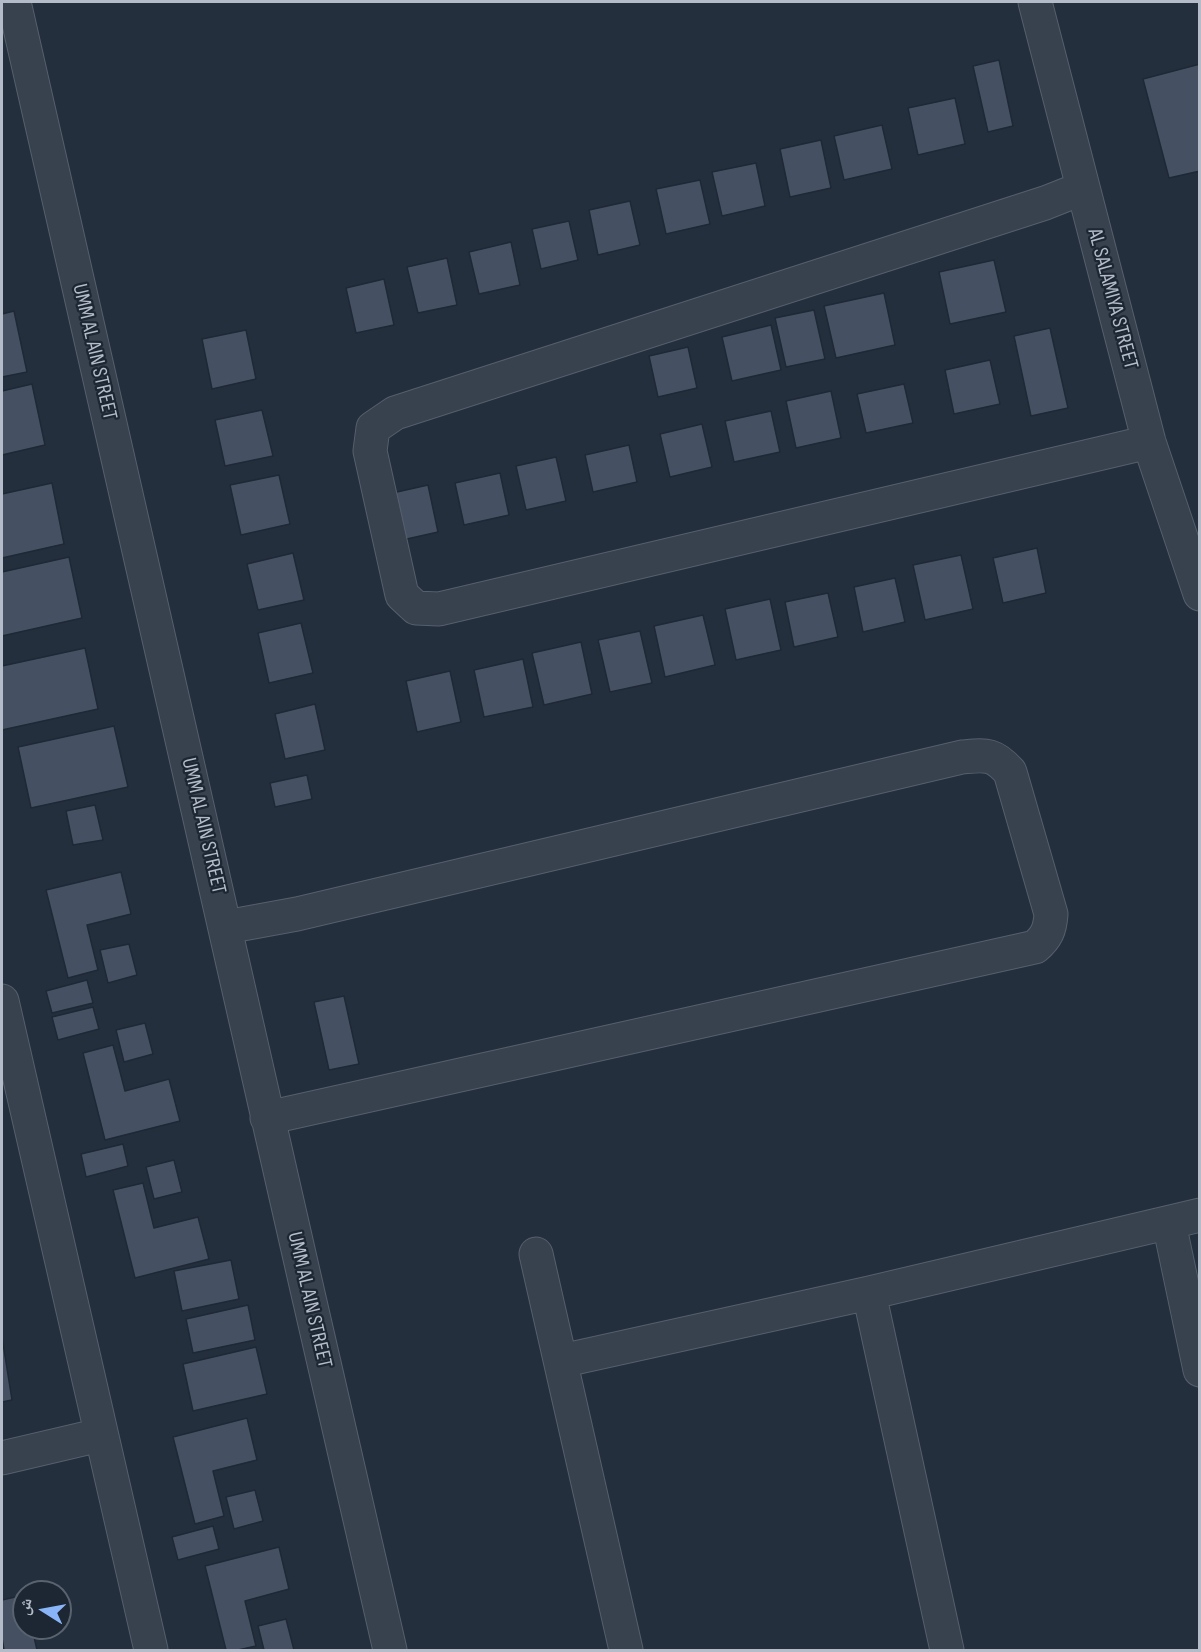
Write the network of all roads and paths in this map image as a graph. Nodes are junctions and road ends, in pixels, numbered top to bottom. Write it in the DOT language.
graph roads {
  1 [pos="14,2"];
  2 [pos="1035,2"];
  3 [pos="1083,188"];
  4 [pos="1149,442"];
  5 [pos="1200,594"];
  6 [pos="226,927"];
  7 [pos="2,1001"];
  8 [pos="267,1118"];
  9 [pos="1184,1219"];
  10 [pos="536,1254"];
  11 [pos="869,1293"];
  12 [pos="561,1360"];
  13 [pos="1200,1370"];
  14 [pos="100,1435"];
  15 [pos="2,1458"];
  16 [pos="151,1650"];
  17 [pos="390,1650"];
  18 [pos="626,1650"];
  19 [pos="947,1650"];
  1 -- 6 [label="street, UMM AL AIN STREET"];
  2 -- 3 [label="street, AL SALAMIYA STREET"];
  3 -- 4 [label="street, AL SALAMIYA STREET"];
  3 -- 4 [label="street"];
  4 -- 5 [label="street, AL SALAMIYA STREET"];
  6 -- 8 [label="street, UMM AL AIN STREET"];
  6 -- 8 [label="street"];
  7 -- 14 [label="street"];
  8 -- 17 [label="street, UMM AL AIN STREET"];
  9 -- 11 [label="street"];
  9 -- 13 [label="street"];
  10 -- 12 [label="street"];
  11 -- 12 [label="street"];
  11 -- 19 [label="street"];
  12 -- 18 [label="street"];
  14 -- 15 [label="street"];
  14 -- 16 [label="street"];
}
